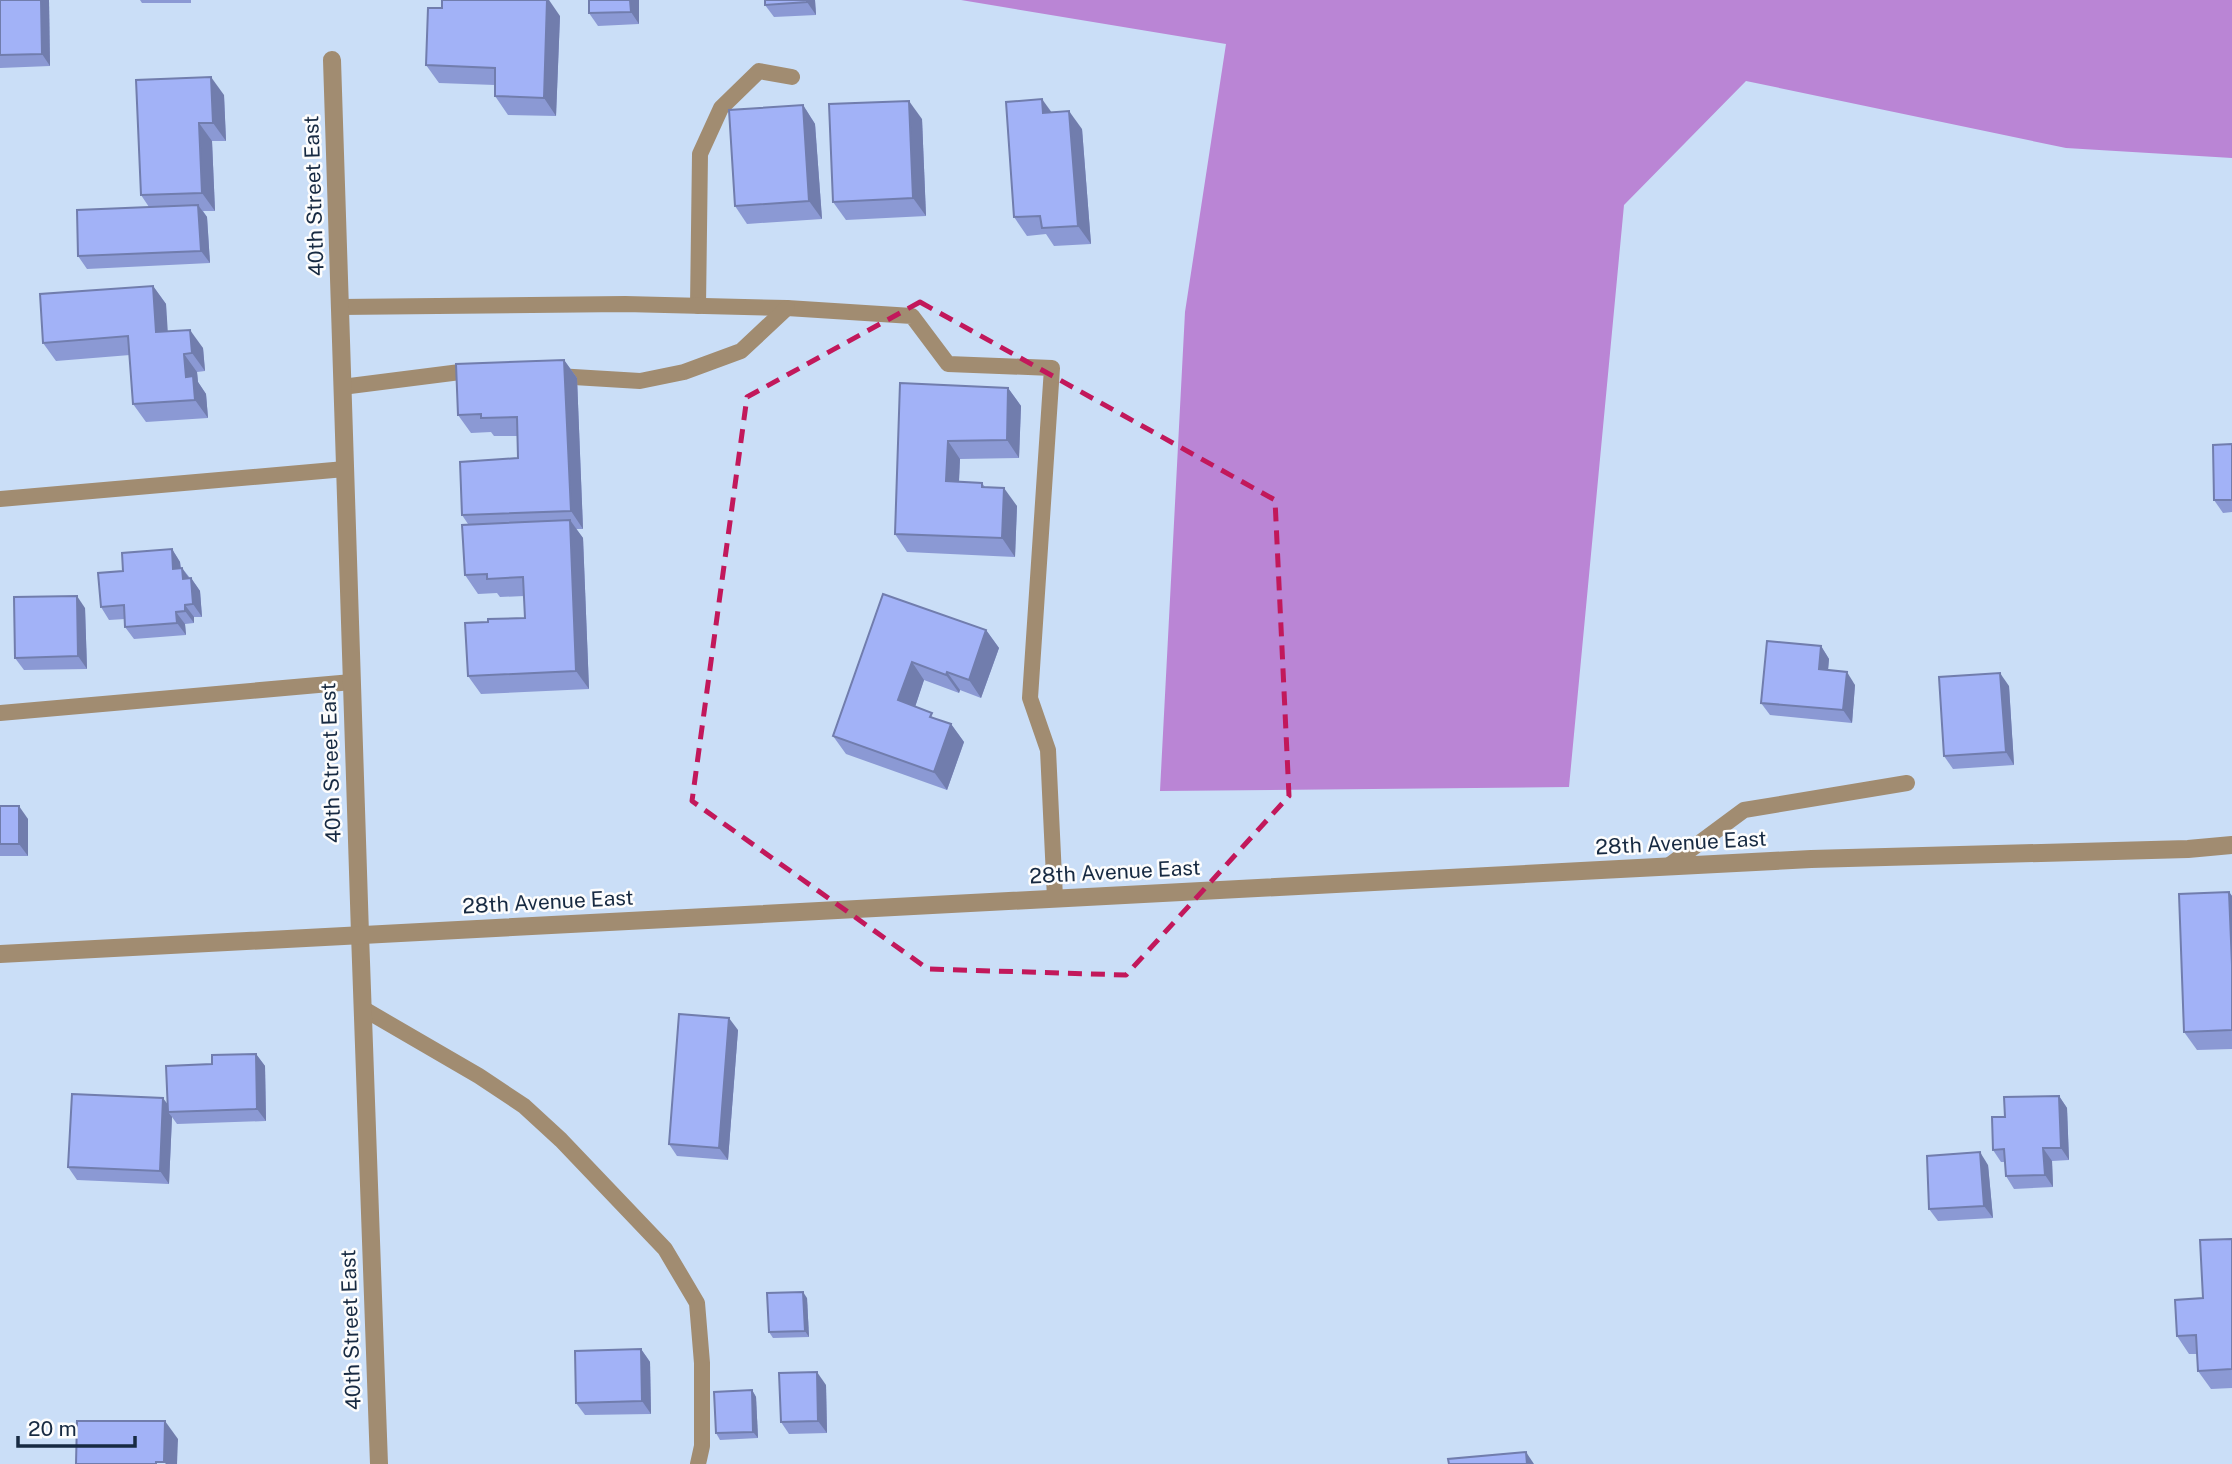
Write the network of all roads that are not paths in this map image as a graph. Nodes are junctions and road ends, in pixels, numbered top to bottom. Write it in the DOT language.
graph roads {
  1 [pos="332,60"];
  2 [pos="792,78"];
  3 [pos="698,306"];
  4 [pos="340,307"];
  5 [pos="787,308"];
  6 [pos="494,373"];
  7 [pos="547,376"];
  8 [pos="342,387"];
  9 [pos="345,469"];
  10 [pos="0,499"];
  11 [pos="352,682"];
  12 [pos="0,713"];
  13 [pos="1907,783"];
  14 [pos="2232,845"];
  15 [pos="1667,867"];
  16 [pos="1055,898"];
  17 [pos="360,934"];
  18 [pos="0,954"];
  19 [pos="362,1008"];
  20 [pos="379,1464"];
  21 [pos="698,1464"];
  1 -- 4 [label="street, 40th Street East"];
  2 -- 3 [label="lane"];
  3 -- 4 [label="lane"];
  3 -- 5 [label="lane"];
  4 -- 8 [label="street, 40th Street East"];
  5 -- 7 [label="lane"];
  5 -- 16 [label="lane"];
  6 -- 8 [label="lane"];
  8 -- 9 [label="street, 40th Street East"];
  9 -- 10 [label="lane"];
  9 -- 11 [label="street, 40th Street East"];
  11 -- 12 [label="lane"];
  11 -- 17 [label="street, 40th Street East"];
  13 -- 15 [label="lane"];
  14 -- 15 [label="street, 28th Avenue East"];
  15 -- 16 [label="street, 28th Avenue East"];
  16 -- 17 [label="street, 28th Avenue East"];
  17 -- 18 [label="street, 28th Avenue East"];
  17 -- 19 [label="street, 40th Street East"];
  19 -- 20 [label="street, 40th Street East"];
  19 -- 21 [label="lane"];
}
